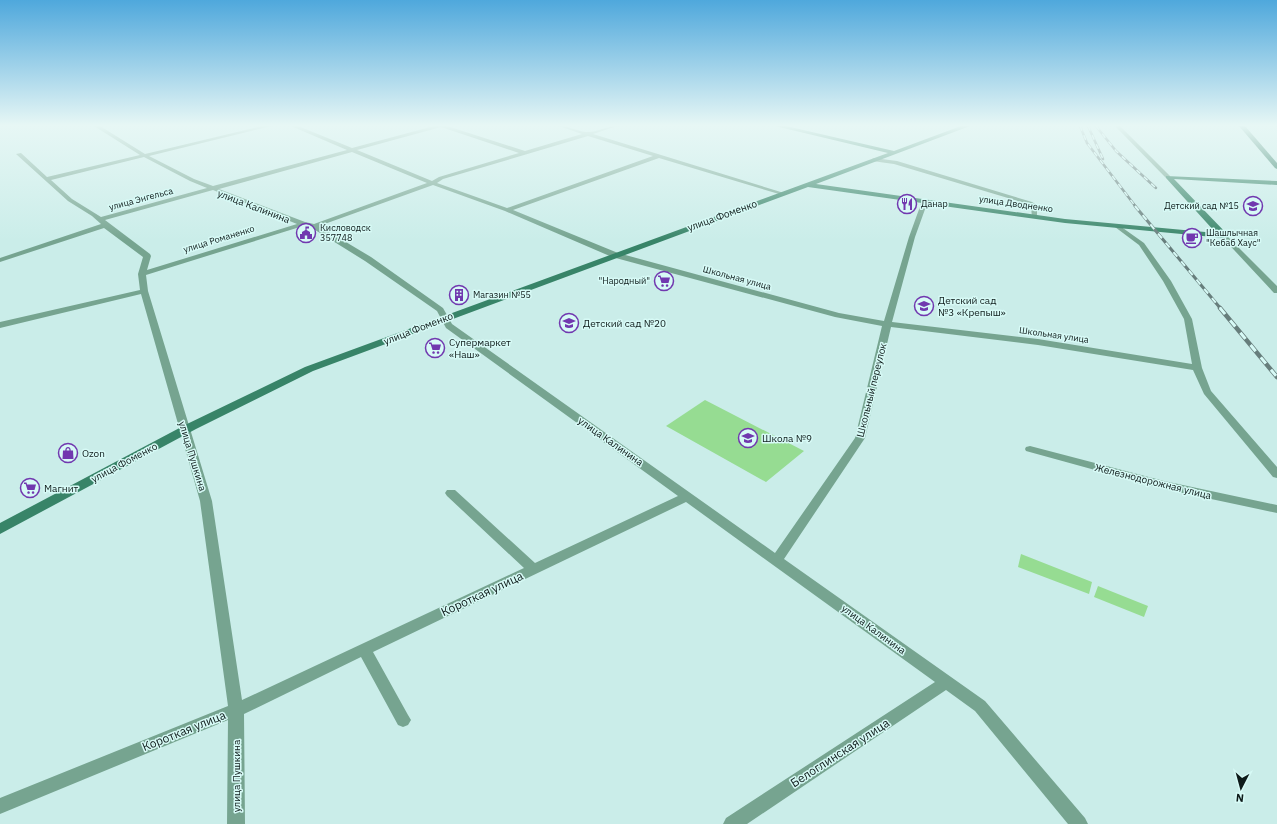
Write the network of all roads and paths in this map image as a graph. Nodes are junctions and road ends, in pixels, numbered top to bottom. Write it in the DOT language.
graph roads {
  1 [pos="30,164"];
  2 [pos="109,164"];
  3 [pos="162,164"];
  4 [pos="303,164"];
  5 [pos="386,164"];
  6 [pos="486,164"];
  7 [pos="634,164"];
  8 [pos="686,164"];
  9 [pos="861,164"];
  10 [pos="903,164"];
  11 [pos="1155,164"];
  12 [pos="1168,177"];
  13 [pos="46,179"];
  14 [pos="432,183"];
  15 [pos="1277,183"];
  16 [pos="806,184"];
  17 [pos="211,189"];
  18 [pos="781,193"];
  19 [pos="925,201"];
  20 [pos="507,210"];
  21 [pos="1034,217"];
  22 [pos="103,222"];
  23 [pos="303,224"];
  24 [pos="314,226"];
  25 [pos="1118,226"];
  26 [pos="1224,236"];
  27 [pos="615,255"];
  28 [pos="0,260"];
  29 [pos="142,274"];
  30 [pos="144,291"];
  31 [pos="1277,291"];
  32 [pos="445,318"];
  33 [pos="887,324"];
  34 [pos="0,325"];
  35 [pos="1197,368"];
  36 [pos="185,430"];
  37 [pos="1030,449"];
  38 [pos="1277,474"];
  39 [pos="451,492"];
  40 [pos="688,496"];
  41 [pos="1277,510"];
  42 [pos="0,529"];
  43 [pos="777,560"];
  44 [pos="534,569"];
  45 [pos="364,649"];
  46 [pos="947,682"];
  47 [pos="236,710"];
  48 [pos="403,720"];
  49 [pos="0,806"];
  50 [pos="236,824"];
  51 [pos="732,824"];
  52 [pos="1079,824"];
  1 -- 13 [label="street, улица Пушкина"];
  2 -- 13 [label="street"];
  3 -- 17 [label="street, улица Калинина"];
  4 -- 17 [label="street, улица Энгельса"];
  5 -- 14 [label="street, Школьная улица"];
  6 -- 14 [label="street"];
  7 -- 20 [label="street"];
  8 -- 18 [label="street"];
  9 -- 16 [label="main road, улица Фоменко"];
  10 -- 21 [label="street"];
  11 -- 12 [label="street"];
  12 -- 15 [label="main road"];
  12 -- 26 [label="main road"];
  13 -- 22 [label="street, улица Пушкина"];
  14 -- 20 [label="street, Школьная улица"];
  14 -- 24 [label="street"];
  16 -- 18 [label="main road, улица Фоменко"];
  16 -- 19 [label="main road, улица Дводненко"];
  17 -- 22 [label="street, улица Энгельса"];
  17 -- 23 [label="street, улица Калинина"];
  18 -- 27 [label="main road, улица Фоменко"];
  19 -- 21 [label="main road, улица Дводненко"];
  19 -- 33 [label="street, Школьный переулок"];
  20 -- 27 [label="street, Школьная улица"];
  21 -- 25 [label="main road, улица Дводненко"];
  22 -- 28 [label="street, улица Энгельса"];
  22 -- 29 [label="street, улица Пушкина"];
  23 -- 24 [label="street, улица Калинина"];
  23 -- 29 [label="street, улица Романенко"];
  24 -- 32 [label="street, улица Калинина"];
  25 -- 26 [label="main road, улица Дводненко"];
  25 -- 35 [label="street"];
  26 -- 31 [label="street"];
  27 -- 32 [label="main road, улица Фоменко"];
  27 -- 33 [label="street, Школьная улица"];
  29 -- 30 [label="street, улица Пушкина"];
  30 -- 34 [label="street"];
  30 -- 36 [label="street, улица Пушкина"];
  32 -- 36 [label="main road, улица Фоменко"];
  32 -- 40 [label="street, улица Калинина"];
  33 -- 35 [label="street, Школьная улица"];
  33 -- 43 [label="street, Школьный переулок"];
  35 -- 38 [label="street"];
  36 -- 42 [label="main road, улица Фоменко"];
  36 -- 47 [label="street, улица Пушкина"];
  37 -- 41 [label="street, Железнодорожная улица"];
  39 -- 44 [label="street, Короткая улица"];
  40 -- 43 [label="street, улица Калинина"];
  40 -- 44 [label="street, Короткая улица"];
  43 -- 46 [label="street, улица Калинина"];
  44 -- 45 [label="street, Короткая улица"];
  45 -- 47 [label="street, Короткая улица"];
  45 -- 48 [label="street"];
  46 -- 51 [label="street, Белоглинская улица"];
  46 -- 52 [label="street, улица Калинина"];
  47 -- 49 [label="street, Короткая улица"];
  47 -- 50 [label="street, улица Пушкина"];
}
